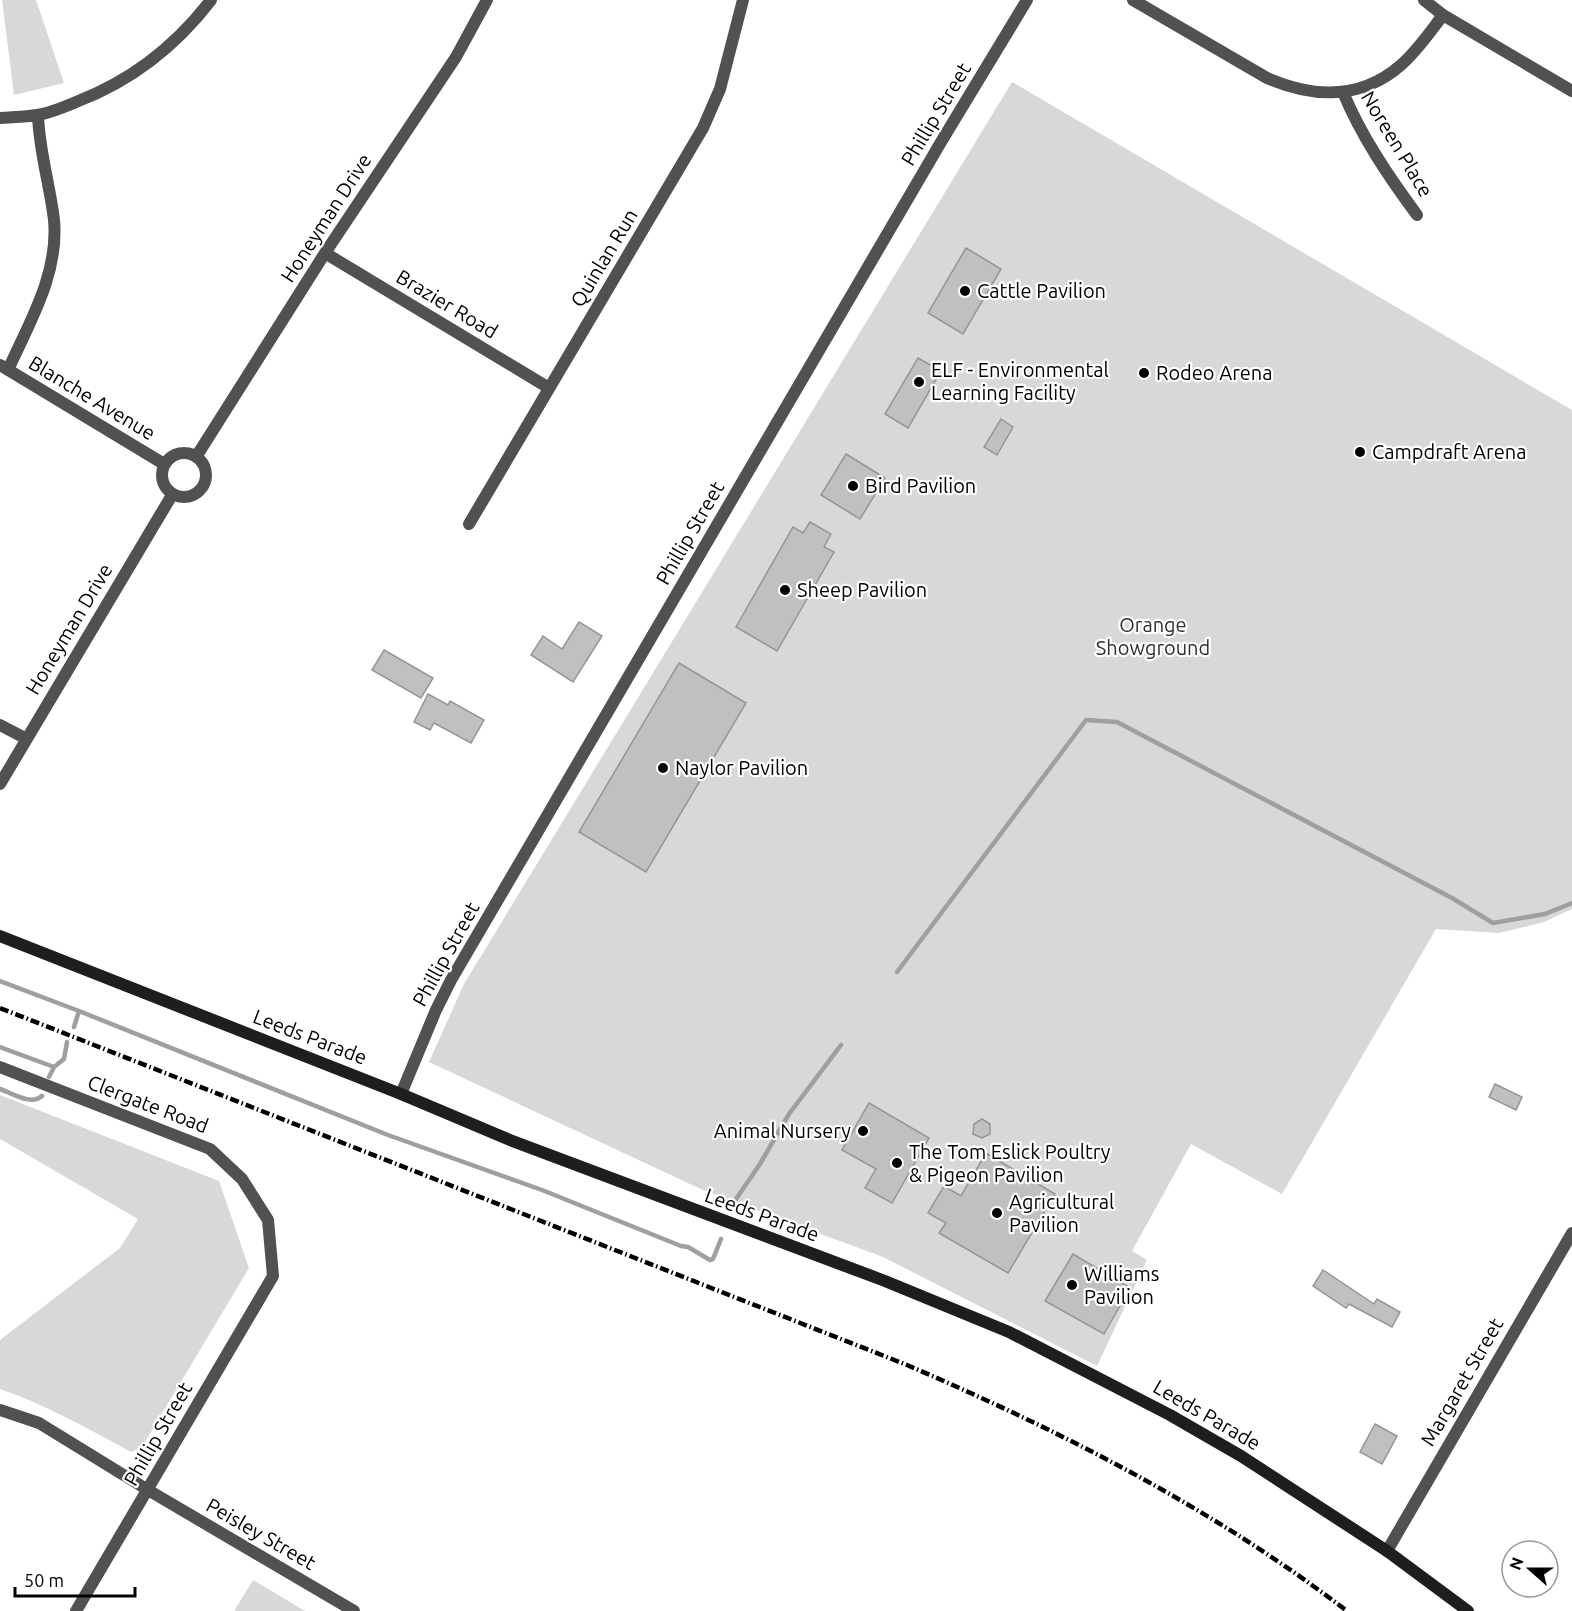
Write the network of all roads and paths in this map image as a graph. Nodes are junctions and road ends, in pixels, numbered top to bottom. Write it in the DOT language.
graph roads {
  1 [pos="211,0"];
  2 [pos="487,0"];
  3 [pos="743,0"];
  4 [pos="1027,0"];
  5 [pos="1133,0"];
  6 [pos="1424,0"];
  7 [pos="1443,15"];
  8 [pos="1343,92"];
  9 [pos="1572,92"];
  10 [pos="38,115"];
  11 [pos="0,118"];
  12 [pos="1418,215"];
  13 [pos="325,253"];
  14 [pos="4,367"];
  15 [pos="549,388"];
  16 [pos="196,457"];
  17 [pos="164,464"];
  18 [pos="172,495"];
  19 [pos="469,524"];
  20 [pos="0,725"];
  21 [pos="26,738"];
  22 [pos="0,784"];
  23 [pos="0,936"];
  24 [pos="0,1067"];
  25 [pos="400,1094"];
  26 [pos="1572,1233"];
  27 [pos="273,1276"];
  28 [pos="0,1410"];
  29 [pos="148,1490"];
  30 [pos="1387,1551"];
  31 [pos="76,1611"];
  32 [pos="354,1611"];
  33 [pos="1468,1611"];
  1 -- 10 [label="street"];
  2 -- 13 [label="street, Honeyman Drive"];
  3 -- 15 [label="street, Quinlan Run"];
  4 -- 25 [label="street, Phillip Street"];
  5 -- 8 [label="street"];
  6 -- 7 [label="street"];
  7 -- 8 [label="street"];
  7 -- 9 [label="street"];
  8 -- 12 [label="street, Noreen Place"];
  10 -- 11 [label="street"];
  10 -- 14 [label="street"];
  13 -- 15 [label="street, Brazier Road"];
  13 -- 16 [label="street, Honeyman Drive"];
  14 -- 17 [label="street, Blanche Avenue"];
  15 -- 19 [label="street, Quinlan Run"];
  16 -- 17 [label="street"];
  16 -- 18 [label="street"];
  17 -- 18 [label="street"];
  18 -- 21 [label="street, Honeyman Drive"];
  20 -- 21 [label="street"];
  21 -- 22 [label="street, Honeyman Drive"];
  23 -- 25 [label="main road, Leeds Parade"];
  24 -- 27 [label="street, Clergate Road"];
  25 -- 30 [label="main road, Leeds Parade"];
  26 -- 30 [label="street, Margaret Street"];
  27 -- 29 [label="street, Phillip Street"];
  28 -- 29 [label="street, Peisley Street"];
  29 -- 31 [label="street, Phillip Street"];
  29 -- 32 [label="street, Peisley Street"];
  30 -- 33 [label="main road, Leeds Parade"];
}
